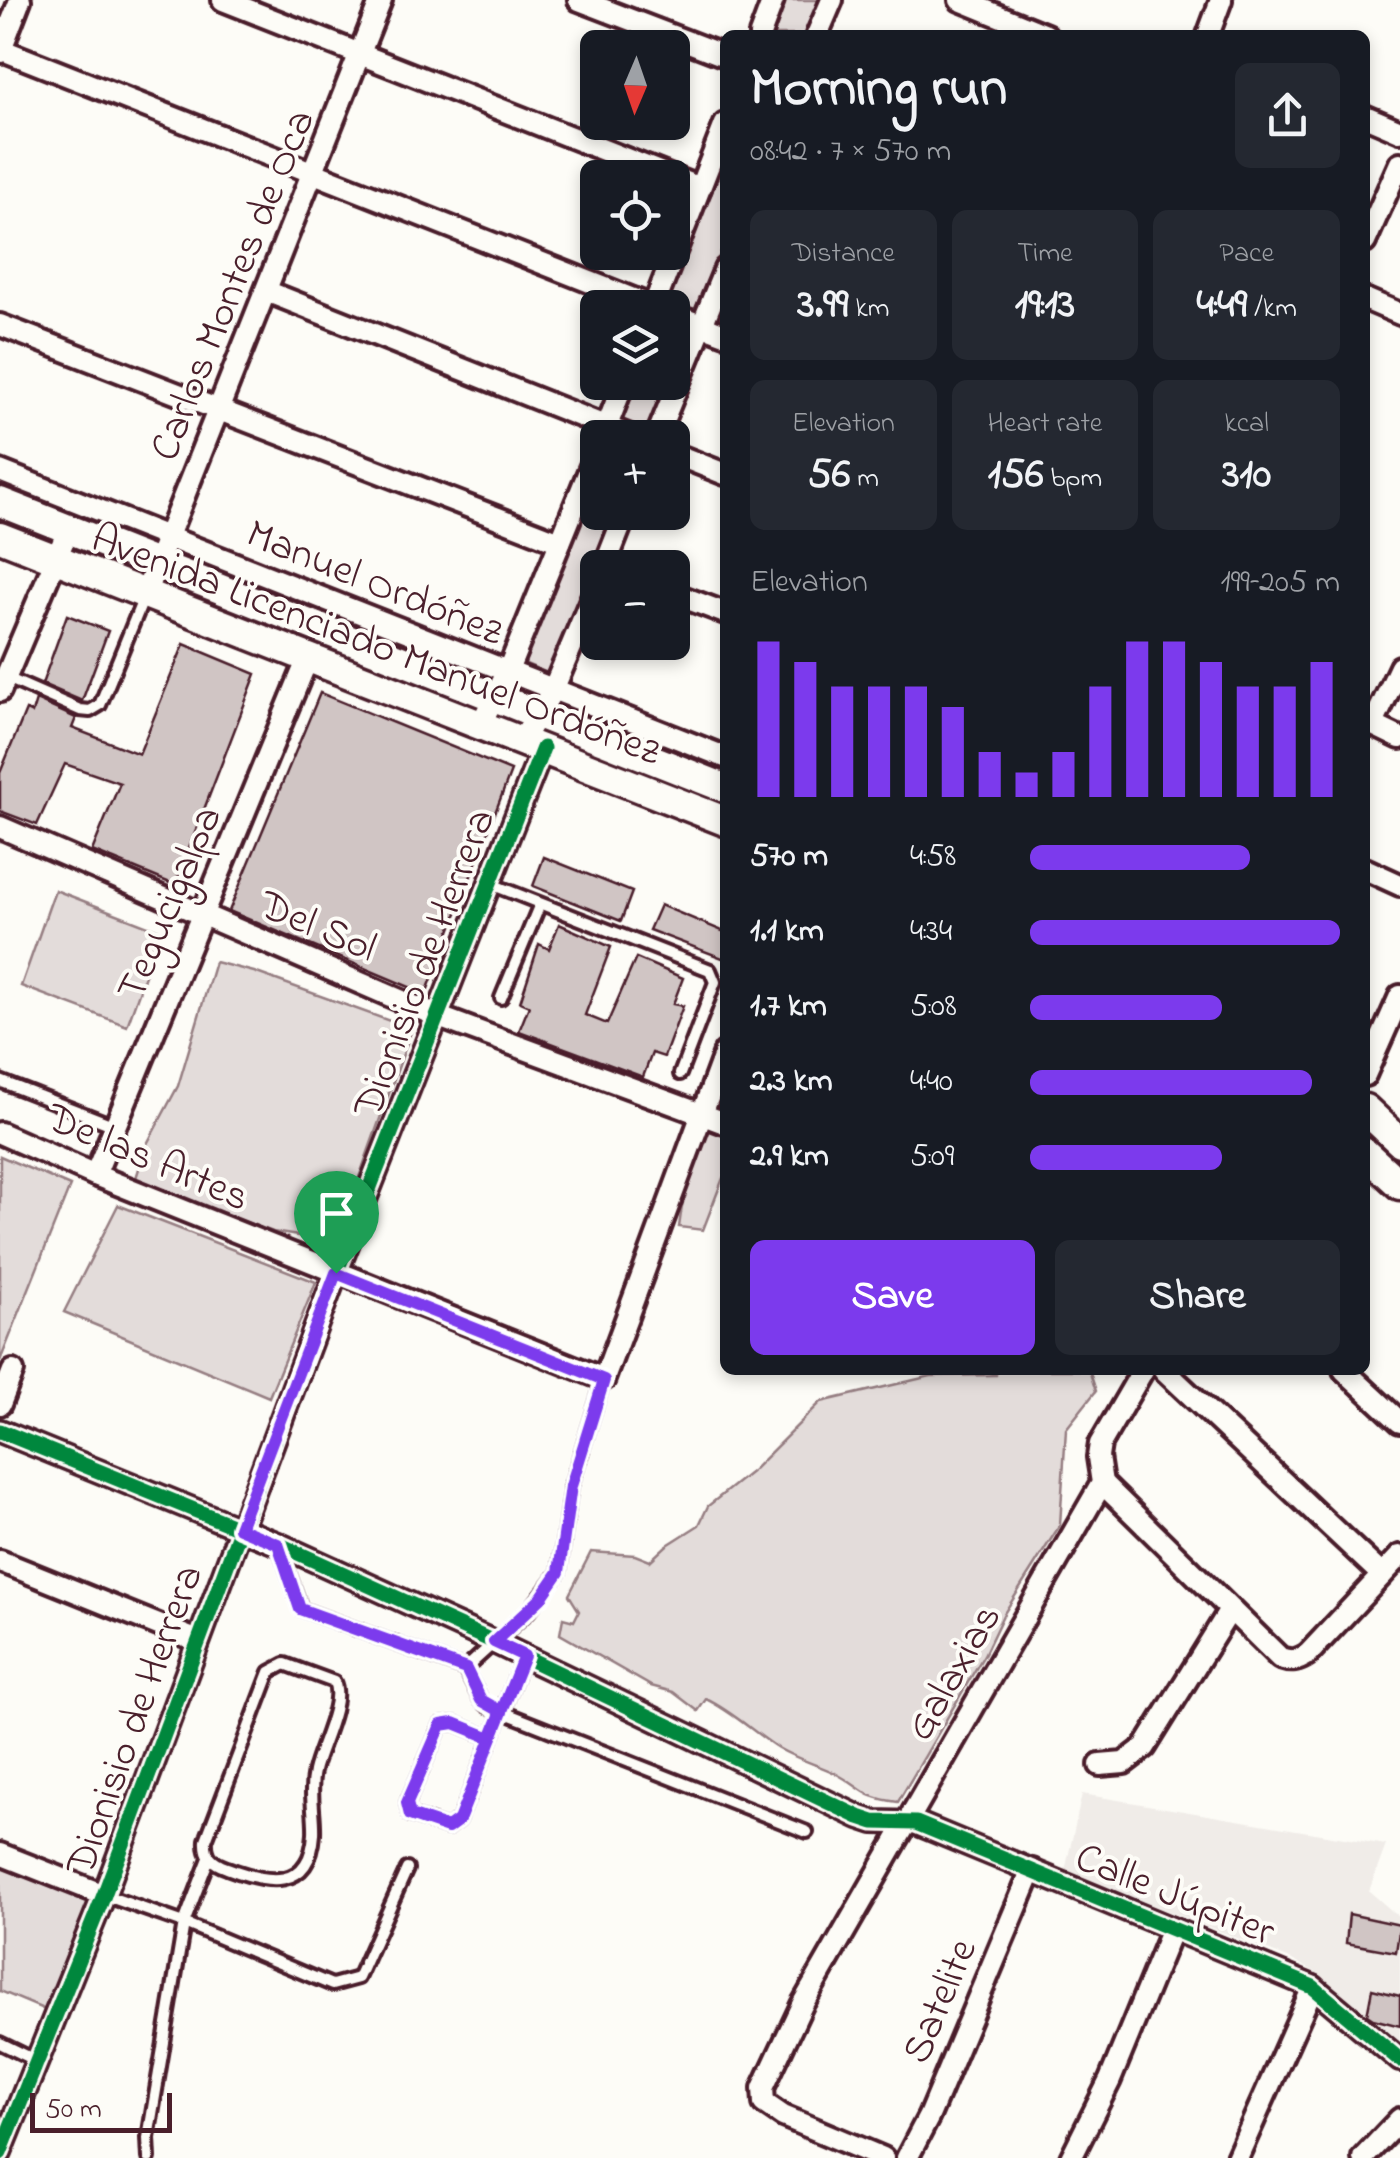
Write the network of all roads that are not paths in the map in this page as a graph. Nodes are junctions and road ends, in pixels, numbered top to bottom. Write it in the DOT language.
graph roads {
  1 [pos="20,0"];
  2 [pos="223,0"];
  3 [pos="381,0"];
  4 [pos="579,0"];
  5 [pos="773,0"];
  6 [pos="832,0"];
  7 [pos="960,0"];
  8 [pos="1221,0"];
  9 [pos="762,30"];
  10 [pos="819,30"];
  11 [pos="1034,30"];
  12 [pos="1210,30"];
  13 [pos="0,50"];
  14 [pos="720,54"];
  15 [pos="360,55"];
  16 [pos="1370,118"];
  17 [pos="1400,130"];
  18 [pos="720,137"];
  19 [pos="1399,167"];
  20 [pos="314,174"];
  21 [pos="700,188"];
  22 [pos="1370,231"];
  23 [pos="720,281"];
  24 [pos="611,290"];
  25 [pos="661,290"];
  26 [pos="266,291"];
  27 [pos="1370,301"];
  28 [pos="1400,314"];
  29 [pos="690,321"];
  30 [pos="0,325"];
  31 [pos="702,325"];
  32 [pos="720,332"];
  33 [pos="220,410"];
  34 [pos="663,420"];
  35 [pos="580,422"];
  36 [pos="690,459"];
  37 [pos="0,471"];
  38 [pos="720,472"];
  39 [pos="580,493"];
  40 [pos="0,502"];
  41 [pos="69,528"];
  42 [pos="0,537"];
  43 [pos="560,542"];
  44 [pos="165,550"];
  45 [pos="55,560"];
  46 [pos="145,594"];
  47 [pos="690,600"];
  48 [pos="720,612"];
  49 [pos="580,624"];
  50 [pos="308,658"];
  51 [pos="1400,667"];
  52 [pos="3,684"];
  53 [pos="501,685"];
  54 [pos="546,702"];
  55 [pos="1370,721"];
  56 [pos="481,723"];
  57 [pos="1370,723"];
  58 [pos="1400,738"];
  59 [pos="532,744"];
  60 [pos="720,754"];
  61 [pos="720,782"];
  62 [pos="720,783"];
  63 [pos="687,805"];
  64 [pos="720,819"];
  65 [pos="0,827"];
  66 [pos="1370,872"];
  67 [pos="492,884"];
  68 [pos="1400,885"];
  69 [pos="540,904"];
  70 [pos="203,916"];
  71 [pos="1400,996"];
  72 [pos="501,998"];
  73 [pos="439,1017"];
  74 [pos="1370,1064"];
  75 [pos="720,1065"];
  76 [pos="680,1074"];
  77 [pos="0,1081"];
  78 [pos="1370,1113"];
  79 [pos="700,1115"];
  80 [pos="720,1121"];
  81 [pos="115,1126"];
  82 [pos="0,1134"];
  83 [pos="1400,1142"];
  84 [pos="1370,1158"];
  85 [pos="95,1175"];
  86 [pos="1400,1185"];
  87 [pos="336,1273"];
  88 [pos="12,1371"];
  89 [pos="1140,1375"];
  90 [pos="1169,1375"];
  91 [pos="1349,1375"];
  92 [pos="604,1380"];
  93 [pos="0,1404"];
  94 [pos="1400,1422"];
  95 [pos="0,1431"];
  96 [pos="1102,1483"];
  97 [pos="239,1528"];
  98 [pos="278,1544"];
  99 [pos="1400,1556"];
  100 [pos="0,1561"];
  101 [pos="1382,1575"];
  102 [pos="1230,1610"];
  103 [pos="198,1641"];
  104 [pos="494,1642"];
  105 [pos="524,1656"];
  106 [pos="466,1669"];
  107 [pos="502,1712"];
  108 [pos="491,1738"];
  109 [pos="1100,1765"];
  110 [pos="907,1820"];
  111 [pos="808,1832"];
  112 [pos="0,1854"];
  113 [pos="209,1858"];
  114 [pos="407,1868"];
  115 [pos="1032,1870"];
  116 [pos="104,1894"];
  117 [pos="184,1923"];
  118 [pos="1172,1929"];
  119 [pos="1313,1987"];
  120 [pos="0,2044"];
  121 [pos="1400,2060"];
  122 [pos="37,2062"];
  123 [pos="1400,2118"];
  124 [pos="0,2150"];
  125 [pos="149,2158"];
  126 [pos="883,2158"];
  127 [pos="907,2158"];
  128 [pos="1071,2158"];
  129 [pos="1237,2158"];
  130 [pos="1363,2158"];
  1 -- 13 [label="street"];
  2 -- 15 [label="street"];
  3 -- 15 [label="street, Carlos Montes de Oca"];
  4 -- 14 [label="street"];
  5 -- 9 [label="street"];
  6 -- 10 [label="street"];
  7 -- 11 [label="street"];
  8 -- 12 [label="street"];
  13 -- 20 [label="street"];
  15 -- 20 [label="street, Carlos Montes de Oca"];
  15 -- 21 [label="street"];
  16 -- 17 [label="street"];
  18 -- 21 [label="street"];
  19 -- 22 [label="street"];
  20 -- 24 [label="street"];
  20 -- 26 [label="street, Carlos Montes de Oca"];
  21 -- 25 [label="street"];
  23 -- 31 [label="street"];
  26 -- 33 [label="street, Carlos Montes de Oca"];
  26 -- 35 [label="street"];
  27 -- 28 [label="street"];
  29 -- 31 [label="street"];
  30 -- 33 [label="street"];
  31 -- 32 [label="street"];
  31 -- 34 [label="street"];
  33 -- 43 [label="street"];
  33 -- 44 [label="street, Carlos Montes de Oca"];
  36 -- 38 [label="street"];
  37 -- 44 [label="street"];
  39 -- 43 [label="street"];
  40 -- 41 [label="main road, Avenida Licenciado Manuel Ordóñez"];
  41 -- 44 [label="main road, Avenida Licenciado Manuel Ordóñez"];
  41 -- 45 [label="street"];
  42 -- 45 [label="main road, Avenida Licenciado Manuel Ordóñez"];
  43 -- 53 [label="street"];
  44 -- 46 [label="street, Carlos Montes de Oca"];
  44 -- 53 [label="main road, Avenida Licenciado Manuel Ordóñez"];
  45 -- 46 [label="main road, Avenida Licenciado Manuel Ordóñez"];
  45 -- 52 [label="street"];
  46 -- 50 [label="main road, Avenida Licenciado Manuel Ordóñez"];
  46 -- 52 [label="lane"];
  47 -- 48 [label="street"];
  49 -- 54 [label="street, Dionisio de Herrera"];
  50 -- 56 [label="main road, Avenida Licenciado Manuel Ordóñez"];
  50 -- 70 [label="street, Tegucigalpa"];
  51 -- 55 [label="street"];
  53 -- 54 [label="main road, Avenida Licenciado Manuel Ordóñez"];
  53 -- 56 [label="street"];
  54 -- 59 [label="street, Dionisio de Herrera"];
  54 -- 60 [label="street"];
  54 -- 61 [label="main road, Avenida Licenciado Manuel Ordóñez"];
  56 -- 59 [label="main road, Avenida Licenciado Manuel Ordóñez"];
  57 -- 58 [label="street"];
  59 -- 63 [label="main road, Avenida Licenciado Manuel Ordóñez"];
  59 -- 67 [label="street, Dionisio de Herrera"];
  62 -- 63 [label="street"];
  63 -- 64 [label="main road, Avenida Licenciado Manuel Ordóñez"];
  65 -- 70 [label="street, Del Sol"];
  66 -- 68 [label="street"];
  67 -- 69 [label="lane"];
  67 -- 73 [label="street, Dionisio de Herrera"];
  69 -- 72 [label="lane"];
  69 -- 76 [label="lane"];
  70 -- 73 [label="street, Del Sol"];
  70 -- 81 [label="street, Tegucigalpa"];
  71 -- 74 [label="street"];
  73 -- 79 [label="street, Del Sol"];
  73 -- 87 [label="street, Dionisio de Herrera"];
  75 -- 79 [label="street"];
  77 -- 81 [label="lane"];
  78 -- 83 [label="main road"];
  79 -- 80 [label="street, Del Sol"];
  79 -- 92 [label="street"];
  81 -- 85 [label="street, Tegucigalpa"];
  82 -- 85 [label="street, De las Artes"];
  84 -- 86 [label="main road"];
  85 -- 87 [label="street, De las Artes"];
  87 -- 92 [label="street, De las Artes"];
  87 -- 97 [label="street, Dionisio de Herrera"];
  88 -- 93 [label="street"];
  89 -- 96 [label="street, Galaxias"];
  90 -- 101 [label="street"];
  91 -- 94 [label="street"];
  92 -- 104 [label="lane"];
  95 -- 97 [label="street, Calle Júpiter"];
  96 -- 102 [label="street"];
  96 -- 110 [label="street, Galaxias"];
  97 -- 98 [label="street, Calle Júpiter"];
  97 -- 103 [label="street, Dionisio de Herrera"];
  98 -- 104 [label="street, Calle Júpiter"];
  98 -- 106 [label="lane"];
  99 -- 101 [label="street"];
  100 -- 103 [label="street"];
  101 -- 102 [label="street"];
  102 -- 109 [label="street"];
  103 -- 116 [label="street, Dionisio de Herrera"];
  104 -- 105 [label="street, Calle Júpiter"];
  104 -- 106 [label="lane"];
  105 -- 107 [label="lane"];
  105 -- 110 [label="street, Calle Júpiter"];
  106 -- 107 [label="lane"];
  107 -- 108 [label="lane"];
  107 -- 111 [label="lane"];
  108 -- 108 [label="lane"];
  110 -- 115 [label="street, Calle Júpiter"];
  110 -- 126 [label="street, Galaxias"];
  112 -- 116 [label="street"];
  113 -- 113 [label="lane"];
  113 -- 117 [label="lane"];
  114 -- 117 [label="lane"];
  115 -- 118 [label="street, Calle Júpiter"];
  115 -- 127 [label="street, Satelite"];
  116 -- 117 [label="lane"];
  116 -- 122 [label="street, Dionisio de Herrera"];
  117 -- 125 [label="lane"];
  118 -- 119 [label="street, Calle Júpiter"];
  118 -- 128 [label="street"];
  119 -- 121 [label="street, Calle Júpiter"];
  119 -- 129 [label="street"];
  120 -- 122 [label="lane"];
  122 -- 124 [label="street, Dionisio de Herrera"];
  123 -- 130 [label="street"];
}
